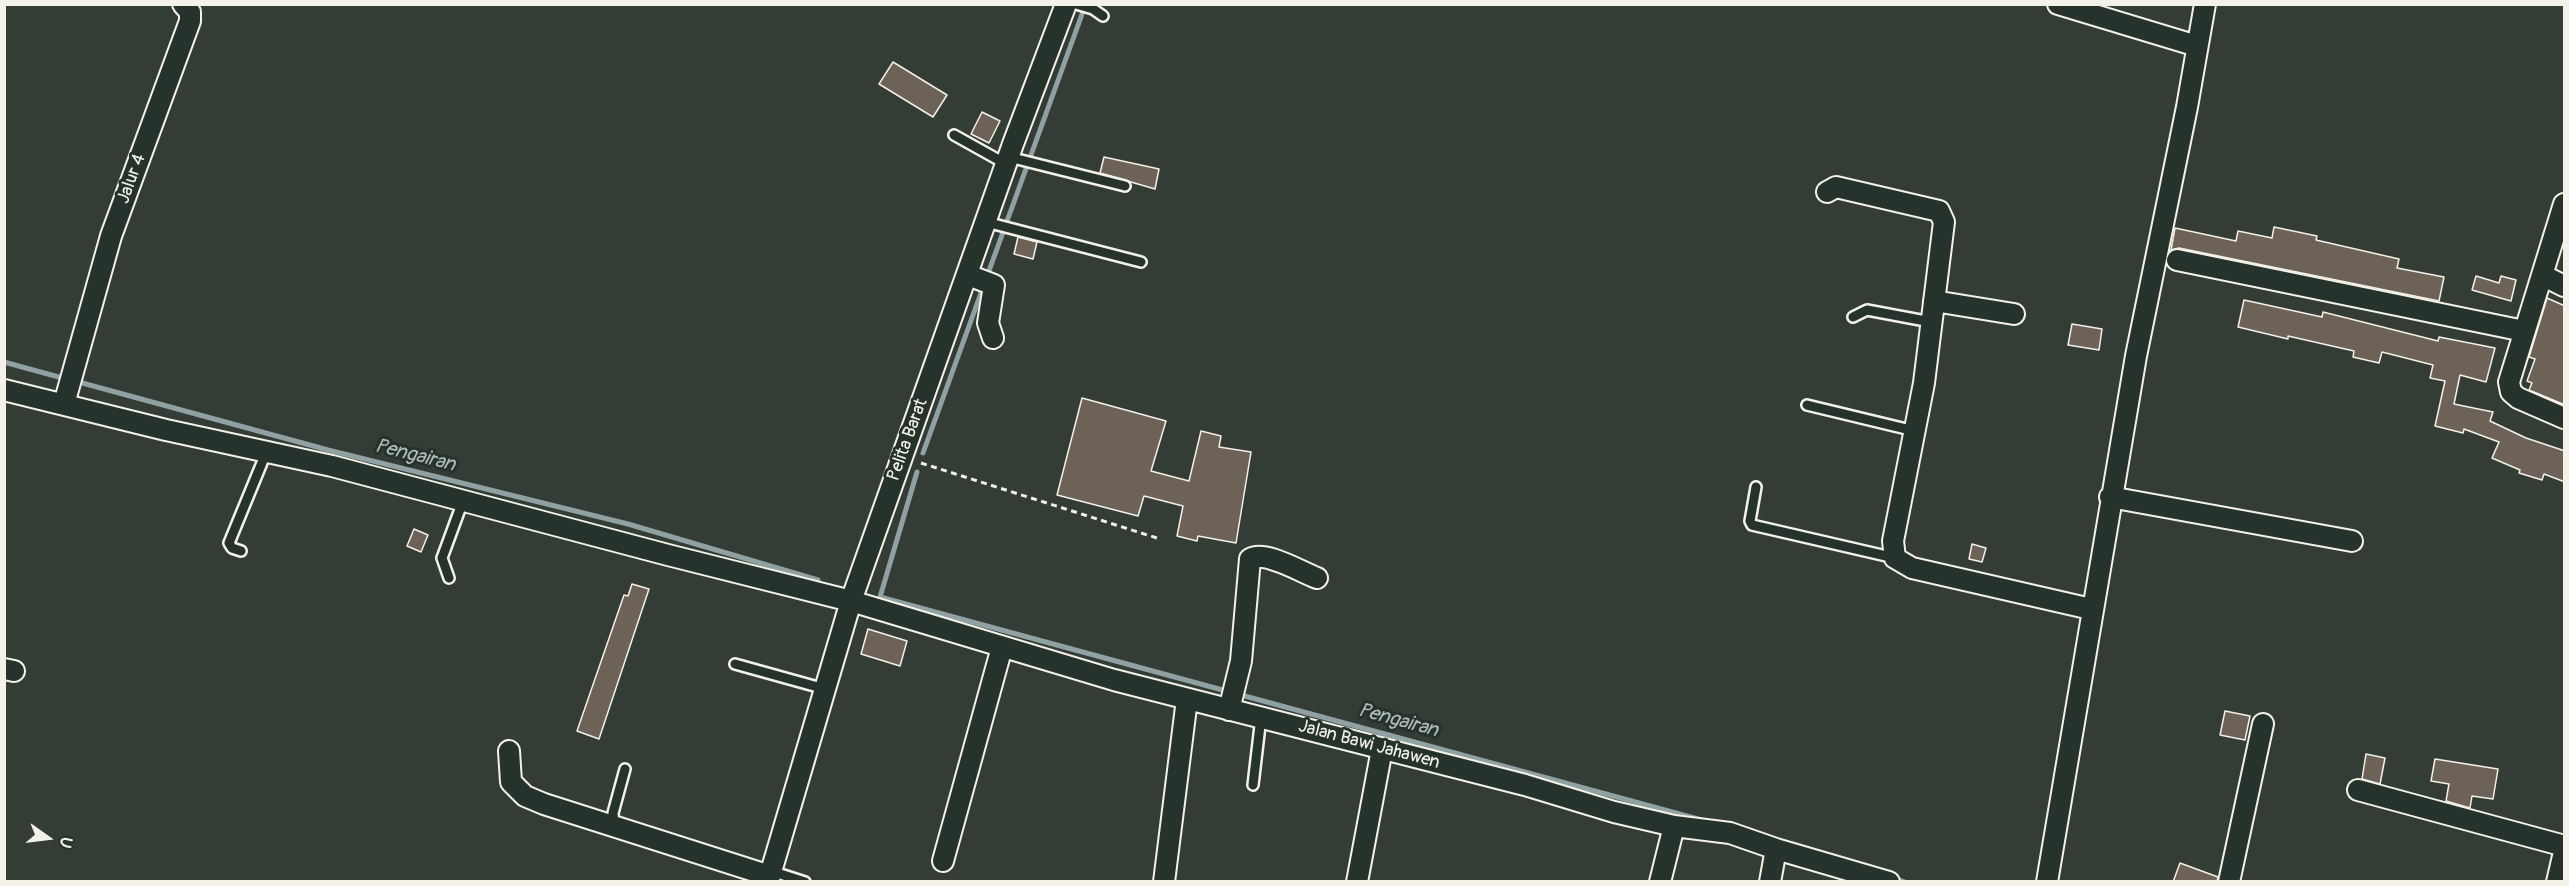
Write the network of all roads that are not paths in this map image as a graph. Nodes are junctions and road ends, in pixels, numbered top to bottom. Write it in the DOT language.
graph roads {
  1 [pos="1066,4"];
  2 [pos="1076,4"];
  3 [pos="2058,4"];
  4 [pos="2205,4"];
  5 [pos="187,5"];
  6 [pos="1103,16"];
  7 [pos="2197,46"];
  8 [pos="954,135"];
  9 [pos="1008,161"];
  10 [pos="1125,186"];
  11 [pos="1827,192"];
  12 [pos="2565,204"];
  13 [pos="986,222"];
  14 [pos="2177,260"];
  15 [pos="1141,262"];
  16 [pos="968,275"];
  17 [pos="2542,275"];
  18 [pos="2565,286"];
  19 [pos="1934,301"];
  20 [pos="2014,314"];
  21 [pos="1853,317"];
  22 [pos="1931,322"];
  23 [pos="2524,331"];
  24 [pos="993,338"];
  25 [pos="4,390"];
  26 [pos="65,400"];
  27 [pos="1807,405"];
  28 [pos="2565,418"];
  29 [pos="1915,431"];
  30 [pos="266,453"];
  31 [pos="1756,487"];
  32 [pos="2110,497"];
  33 [pos="463,501"];
  34 [pos="2352,541"];
  35 [pos="241,551"];
  36 [pos="1894,558"];
  37 [pos="449,578"];
  38 [pos="1317,578"];
  39 [pos="851,601"];
  40 [pos="2091,609"];
  41 [pos="1002,647"];
  42 [pos="735,664"];
  43 [pos="825,688"];
  44 [pos="1186,699"];
  45 [pos="1229,710"];
  46 [pos="1261,717"];
  47 [pos="2263,724"];
  48 [pos="1382,749"];
  49 [pos="509,751"];
  50 [pos="625,769"];
  51 [pos="1253,784"];
  52 [pos="2358,790"];
  53 [pos="614,826"];
  54 [pos="1674,826"];
  55 [pos="1776,849"];
  56 [pos="943,861"];
  57 [pos="770,876"];
  58 [pos="805,882"];
  59 [pos="1164,882"];
  60 [pos="1356,882"];
  61 [pos="1660,882"];
  62 [pos="1770,882"];
  63 [pos="1889,882"];
  64 [pos="2047,882"];
  65 [pos="2229,882"];
  66 [pos="2557,882"];
  1 -- 9 [label="street, Pelita Barat"];
  2 -- 6 [label="lane"];
  3 -- 7 [label="street"];
  4 -- 7 [label="street"];
  5 -- 26 [label="street, Jalur 4"];
  7 -- 32 [label="street"];
  8 -- 9 [label="lane"];
  9 -- 10 [label="lane"];
  9 -- 13 [label="street, Pelita Barat"];
  11 -- 19 [label="street"];
  12 -- 17 [label="street"];
  13 -- 15 [label="lane"];
  13 -- 16 [label="street, Pelita Barat"];
  14 -- 23 [label="street"];
  16 -- 24 [label="street"];
  16 -- 39 [label="street, Pelita Barat"];
  17 -- 18 [label="street"];
  17 -- 23 [label="street"];
  19 -- 20 [label="street"];
  19 -- 22 [label="street"];
  21 -- 22 [label="lane"];
  22 -- 29 [label="street"];
  23 -- 28 [label="street"];
  25 -- 26 [label="street, Jalan Bawi Jahawen"];
  26 -- 30 [label="street, Jalan Bawi Jahawen"];
  27 -- 29 [label="lane"];
  29 -- 36 [label="street"];
  30 -- 33 [label="street, Jalan Bawi Jahawen"];
  30 -- 35 [label="lane"];
  31 -- 36 [label="lane"];
  32 -- 34 [label="street"];
  32 -- 40 [label="street"];
  33 -- 37 [label="lane"];
  33 -- 39 [label="street, Jalan Bawi Jahawen"];
  36 -- 40 [label="street"];
  38 -- 45 [label="street"];
  39 -- 41 [label="street, Jalan Bawi Jahawen"];
  39 -- 43 [label="street, Pelita Barat"];
  40 -- 64 [label="street"];
  41 -- 44 [label="street, Jalan Bawi Jahawen"];
  41 -- 56 [label="street"];
  42 -- 43 [label="lane"];
  43 -- 57 [label="street, Pelita Barat"];
  44 -- 45 [label="street, Jalan Bawi Jahawen"];
  44 -- 59 [label="street"];
  45 -- 46 [label="street, Jalan Bawi Jahawen"];
  46 -- 48 [label="street, Jalan Bawi Jahawen"];
  46 -- 51 [label="lane"];
  47 -- 65 [label="street"];
  48 -- 54 [label="street, Jalan Bawi Jahawen"];
  48 -- 60 [label="street"];
  49 -- 53 [label="street"];
  50 -- 53 [label="lane"];
  52 -- 66 [label="street"];
  53 -- 57 [label="street"];
  54 -- 55 [label="street, Jalan Bawi Jahawen"];
  54 -- 61 [label="street"];
  55 -- 62 [label="street"];
  55 -- 63 [label="street, Jalan Bawi Jahawen"];
  57 -- 58 [label="lane"];
}
